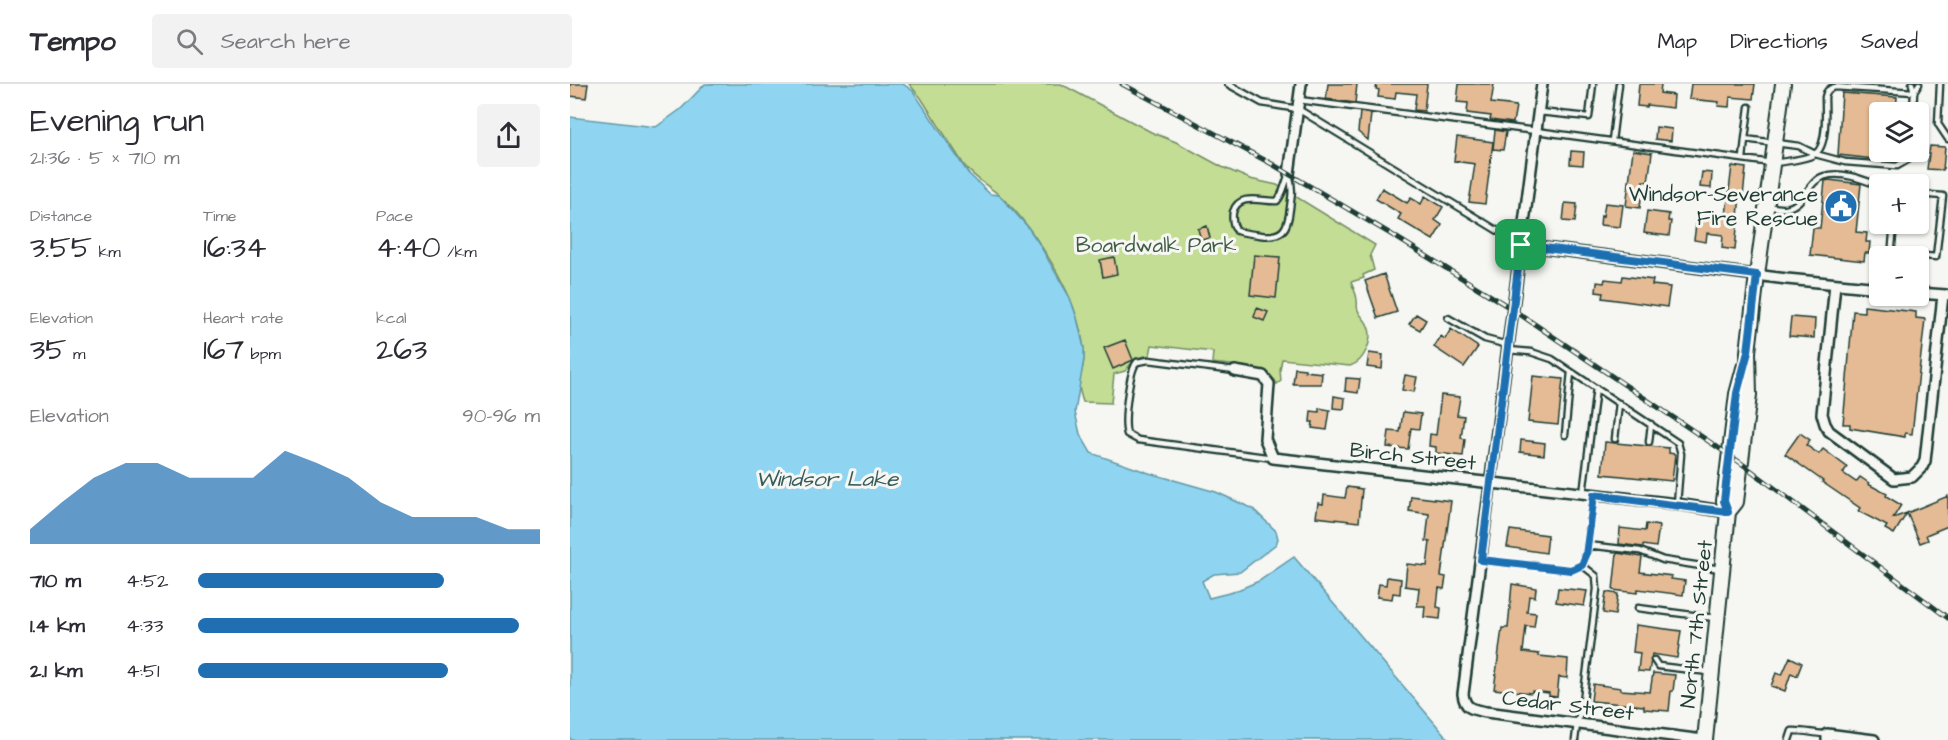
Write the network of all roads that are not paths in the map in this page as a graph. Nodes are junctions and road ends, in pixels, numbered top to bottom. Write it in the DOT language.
graph roads {
  1 [pos="1228,84"];
  2 [pos="1301,84"];
  3 [pos="1542,84"];
  4 [pos="1593,84"];
  5 [pos="1619,84"];
  6 [pos="1783,84"];
  7 [pos="1912,84"];
  8 [pos="1919,84"];
  9 [pos="1940,84"];
  10 [pos="1914,92"];
  11 [pos="1914,102"];
  12 [pos="1299,105"];
  13 [pos="1749,106"];
  14 [pos="1539,112"];
  15 [pos="1536,131"];
  16 [pos="1745,139"];
  17 [pos="1948,139"];
  18 [pos="1612,141"];
  19 [pos="1775,142"];
  20 [pos="1815,154"];
  21 [pos="1743,159"];
  22 [pos="1904,162"];
  23 [pos="1772,164"];
  24 [pos="1289,174"];
  25 [pos="1869,183"];
  26 [pos="1929,195"];
  27 [pos="1766,206"];
  28 [pos="1521,245"];
  29 [pos="1929,257"];
  30 [pos="1757,275"];
  31 [pos="1835,284"];
  32 [pos="1869,287"];
  33 [pos="1929,293"];
  34 [pos="1945,295"];
  35 [pos="1448,318"];
  36 [pos="1508,347"];
  37 [pos="1235,371"];
  38 [pos="1571,372"];
  39 [pos="1596,388"];
  40 [pos="1619,403"];
  41 [pos="1651,424"];
  42 [pos="1565,435"];
  43 [pos="1615,439"];
  44 [pos="1649,442"];
  45 [pos="1273,458"];
  46 [pos="1491,483"];
  47 [pos="1583,494"];
  48 [pos="1594,495"];
  49 [pos="1677,504"];
  50 [pos="1728,512"];
  51 [pos="1587,545"];
  52 [pos="1481,560"];
  53 [pos="1582,565"];
  54 [pos="1722,569"];
  55 [pos="1638,608"];
  56 [pos="1718,618"];
  57 [pos="1654,660"];
  58 [pos="1712,672"];
  59 [pos="1577,724"];
  60 [pos="1827,737"];
  61 [pos="1575,740"];
  62 [pos="1704,740"];
  63 [pos="1789,740"];
  64 [pos="1874,740"];
  1 -- 12 [label="lane"];
  2 -- 12 [label="street"];
  3 -- 14 [label="street"];
  4 -- 14 [label="lane"];
  5 -- 18 [label="lane"];
  6 -- 19 [label="main road, North 7th Street"];
  7 -- 10 [label="lane"];
  8 -- 10 [label="lane"];
  9 -- 17 [label="lane"];
  10 -- 11 [label="lane"];
  10 -- 20 [label="lane"];
  12 -- 15 [label="lane"];
  12 -- 24 [label="street"];
  12 -- 28 [label="lane"];
  13 -- 16 [label="lane"];
  14 -- 15 [label="street"];
  15 -- 18 [label="lane"];
  15 -- 28 [label="street"];
  16 -- 19 [label="lane"];
  16 -- 21 [label="lane"];
  18 -- 21 [label="lane"];
  19 -- 20 [label="lane"];
  19 -- 23 [label="main road, North 7th Street"];
  20 -- 22 [label="lane"];
  20 -- 23 [label="lane"];
  21 -- 23 [label="lane"];
  23 -- 27 [label="main road, North 7th Street"];
  24 -- 24 [label="lane"];
  25 -- 27 [label="lane"];
  26 -- 29 [label="lane"];
  27 -- 30 [label="main road, North 7th Street"];
  28 -- 30 [label="street"];
  28 -- 36 [label="street"];
  30 -- 31 [label="street"];
  30 -- 50 [label="main road, North 7th Street"];
  31 -- 32 [label="street"];
  31 -- 34 [label="street"];
  33 -- 34 [label="street"];
  35 -- 36 [label="lane"];
  36 -- 38 [label="lane"];
  36 -- 46 [label="street"];
  37 -- 45 [label="street"];
  37 -- 45 [label="lane"];
  38 -- 39 [label="lane"];
  38 -- 42 [label="lane"];
  39 -- 40 [label="lane"];
  39 -- 47 [label="lane"];
  40 -- 41 [label="lane"];
  40 -- 43 [label="lane"];
  41 -- 44 [label="lane"];
  41 -- 49 [label="lane"];
  45 -- 46 [label="street, Birch Street"];
  46 -- 47 [label="street, Birch Street"];
  46 -- 52 [label="street"];
  47 -- 48 [label="street, Birch Street"];
  48 -- 49 [label="street, Birch Street"];
  48 -- 51 [label="lane"];
  49 -- 50 [label="street, Birch Street"];
  50 -- 54 [label="main road, North 7th Street"];
  51 -- 53 [label="lane"];
  51 -- 54 [label="lane"];
  52 -- 53 [label="lane"];
  52 -- 59 [label="street, Cedar Street"];
  53 -- 59 [label="lane"];
  54 -- 56 [label="main road, North 7th Street"];
  55 -- 56 [label="lane"];
  56 -- 58 [label="main road, North 7th Street"];
  57 -- 58 [label="lane"];
  58 -- 62 [label="main road, North 7th Street"];
  59 -- 61 [label="lane"];
  59 -- 62 [label="street, Cedar Street"];
  60 -- 63 [label="lane"];
  60 -- 64 [label="street"];
}
